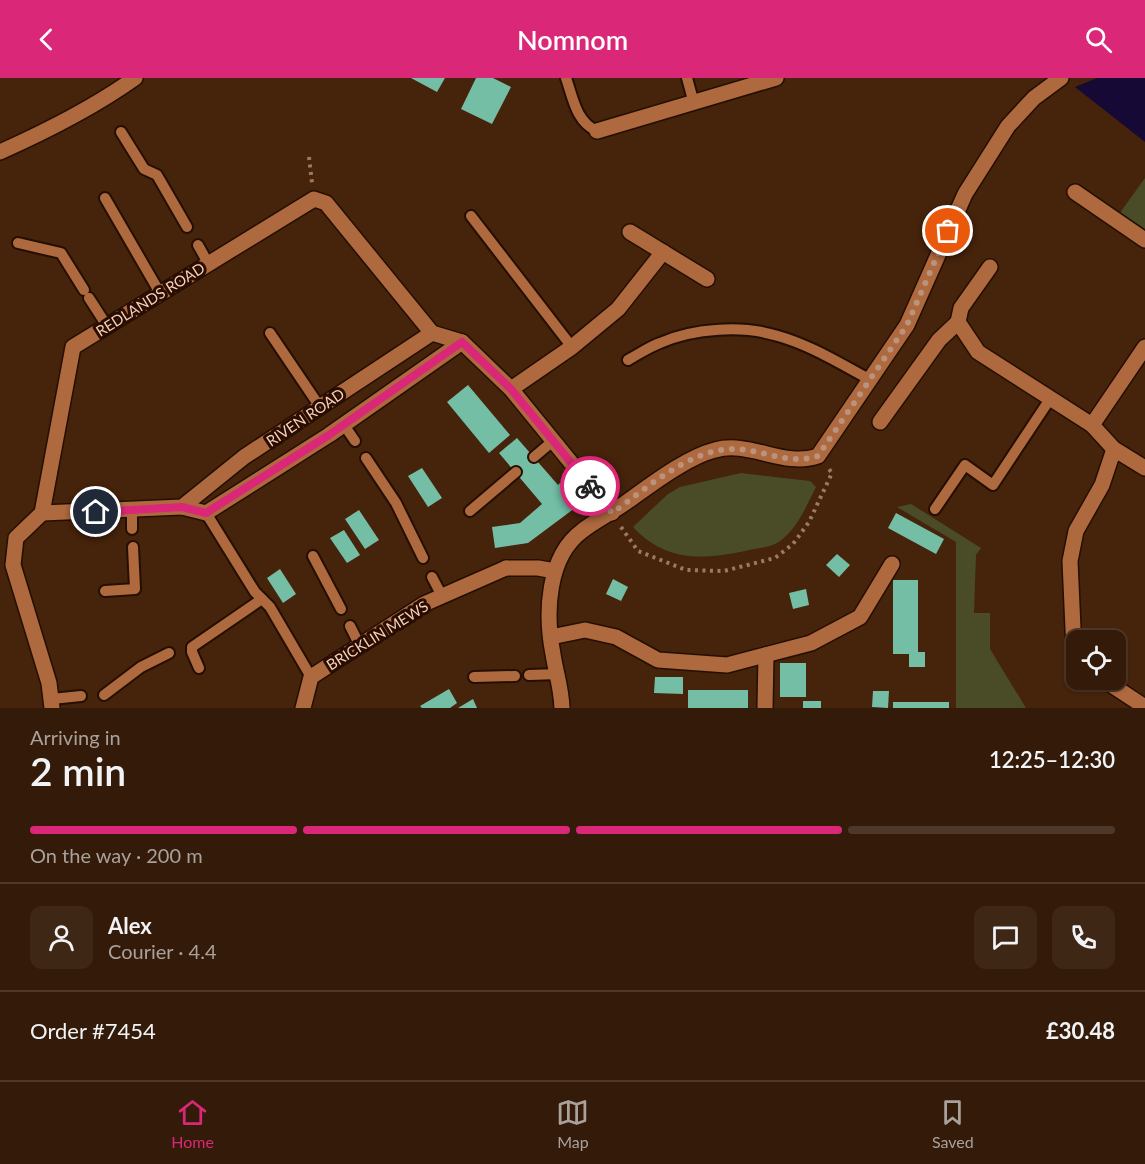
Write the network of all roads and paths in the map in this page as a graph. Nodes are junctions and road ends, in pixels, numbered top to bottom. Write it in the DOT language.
graph roads {
  1 [pos="135,78"];
  2 [pos="566,78"];
  3 [pos="687,78"];
  4 [pos="776,78"];
  5 [pos="1061,78"];
  6 [pos="693,100"];
  7 [pos="597,130"];
  8 [pos="121,132"];
  9 [pos="0,152"];
  10 [pos="309,157"];
  11 [pos="1075,192"];
  12 [pos="105,198"];
  13 [pos="314,199"];
  14 [pos="471,216"];
  15 [pos="187,227"];
  16 [pos="630,232"];
  17 [pos="1145,240"];
  18 [pos="18,243"];
  19 [pos="198,245"];
  20 [pos="663,252"];
  21 [pos="208,263"];
  22 [pos="990,267"];
  23 [pos="707,279"];
  24 [pos="160,292"];
  25 [pos="958,322"];
  26 [pos="107,326"];
  27 [pos="270,333"];
  28 [pos="432,333"];
  29 [pos="462,342"];
  30 [pos="1145,347"];
  31 [pos="572,348"];
  32 [pos="628,360"];
  33 [pos="869,379"];
  34 [pos="511,389"];
  35 [pos="1050,399"];
  36 [pos="320,407"];
  37 [pos="880,422"];
  38 [pos="344,425"];
  39 [pos="1092,425"];
  40 [pos="355,441"];
  41 [pos="553,441"];
  42 [pos="1114,449"];
  43 [pos="818,456"];
  44 [pos="534,457"];
  45 [pos="366,458"];
  46 [pos="1145,468"];
  47 [pos="516,472"];
  48 [pos="182,507"];
  49 [pos="935,510"];
  50 [pos="132,511"];
  51 [pos="470,511"];
  52 [pos="42,513"];
  53 [pos="206,513"];
  54 [pos="612,513"];
  55 [pos="132,529"];
  56 [pos="133,547"];
  57 [pos="313,556"];
  58 [pos="423,558"];
  59 [pos="892,564"];
  60 [pos="555,571"];
  61 [pos="432,577"];
  62 [pos="105,591"];
  63 [pos="442,596"];
  64 [pos="262,599"];
  65 [pos="341,609"];
  66 [pos="350,626"];
  67 [pos="1072,630"];
  68 [pos="551,637"];
  69 [pos="359,644"];
  70 [pos="169,653"];
  71 [pos="766,655"];
  72 [pos="199,668"];
  73 [pos="559,674"];
  74 [pos="529,675"];
  75 [pos="515,676"];
  76 [pos="311,677"];
  77 [pos="474,677"];
  78 [pos="1119,690"];
  79 [pos="104,695"];
  80 [pos="81,696"];
  81 [pos="52,703"];
  82 [pos="1145,707"];
  83 [pos="303,708"];
  84 [pos="562,708"];
  85 [pos="765,708"];
  1 -- 9 [label="street"];
  2 -- 7 [label="lane"];
  3 -- 6 [label="lane"];
  4 -- 6 [label="street"];
  5 -- 33 [label="street"];
  6 -- 7 [label="street"];
  8 -- 15 [label="lane"];
  10 -- 13 [label="path"];
  11 -- 17 [label="street"];
  12 -- 24 [label="lane"];
  13 -- 21 [label="street, REDLANDS ROAD"];
  13 -- 28 [label="street"];
  14 -- 31 [label="lane"];
  16 -- 20 [label="street"];
  18 -- 26 [label="lane"];
  19 -- 21 [label="lane"];
  20 -- 23 [label="street"];
  20 -- 31 [label="street"];
  21 -- 24 [label="street, REDLANDS ROAD"];
  22 -- 25 [label="street"];
  24 -- 26 [label="street, REDLANDS ROAD"];
  25 -- 35 [label="street"];
  25 -- 37 [label="street"];
  26 -- 52 [label="street, REDLANDS ROAD"];
  27 -- 36 [label="lane"];
  28 -- 29 [label="street"];
  28 -- 36 [label="street, RIVEN ROAD"];
  29 -- 34 [label="street"];
  29 -- 38 [label="street, RIVEN ROAD"];
  30 -- 39 [label="street"];
  31 -- 34 [label="street"];
  32 -- 33 [label="lane"];
  33 -- 43 [label="street"];
  34 -- 41 [label="street"];
  35 -- 39 [label="street"];
  35 -- 49 [label="lane"];
  36 -- 48 [label="street, RIVEN ROAD"];
  38 -- 40 [label="lane"];
  38 -- 53 [label="street, RIVEN ROAD"];
  39 -- 42 [label="street"];
  41 -- 44 [label="lane"];
  41 -- 54 [label="street"];
  42 -- 46 [label="street"];
  42 -- 67 [label="street"];
  43 -- 54 [label="street"];
  43 -- 54 [label="path"];
  45 -- 58 [label="lane"];
  47 -- 51 [label="lane"];
  48 -- 50 [label="street"];
  48 -- 53 [label="street"];
  50 -- 52 [label="street"];
  50 -- 55 [label="lane"];
  52 -- 81 [label="street"];
  53 -- 64 [label="lane"];
  54 -- 60 [label="street"];
  56 -- 62 [label="lane"];
  57 -- 65 [label="lane"];
  59 -- 71 [label="street"];
  60 -- 63 [label="street, BRICKLIN MEWS"];
  60 -- 68 [label="street"];
  61 -- 63 [label="lane"];
  63 -- 69 [label="street, BRICKLIN MEWS"];
  64 -- 72 [label="lane"];
  64 -- 76 [label="lane"];
  66 -- 69 [label="lane"];
  68 -- 71 [label="street"];
  68 -- 73 [label="street"];
  69 -- 76 [label="street, BRICKLIN MEWS"];
  70 -- 79 [label="lane"];
  71 -- 85 [label="street"];
  73 -- 74 [label="lane"];
  73 -- 84 [label="street"];
  75 -- 77 [label="lane"];
  76 -- 83 [label="street, BRICKLIN MEWS"];
  78 -- 82 [label="street"];
  80 -- 81 [label="lane"];
}
